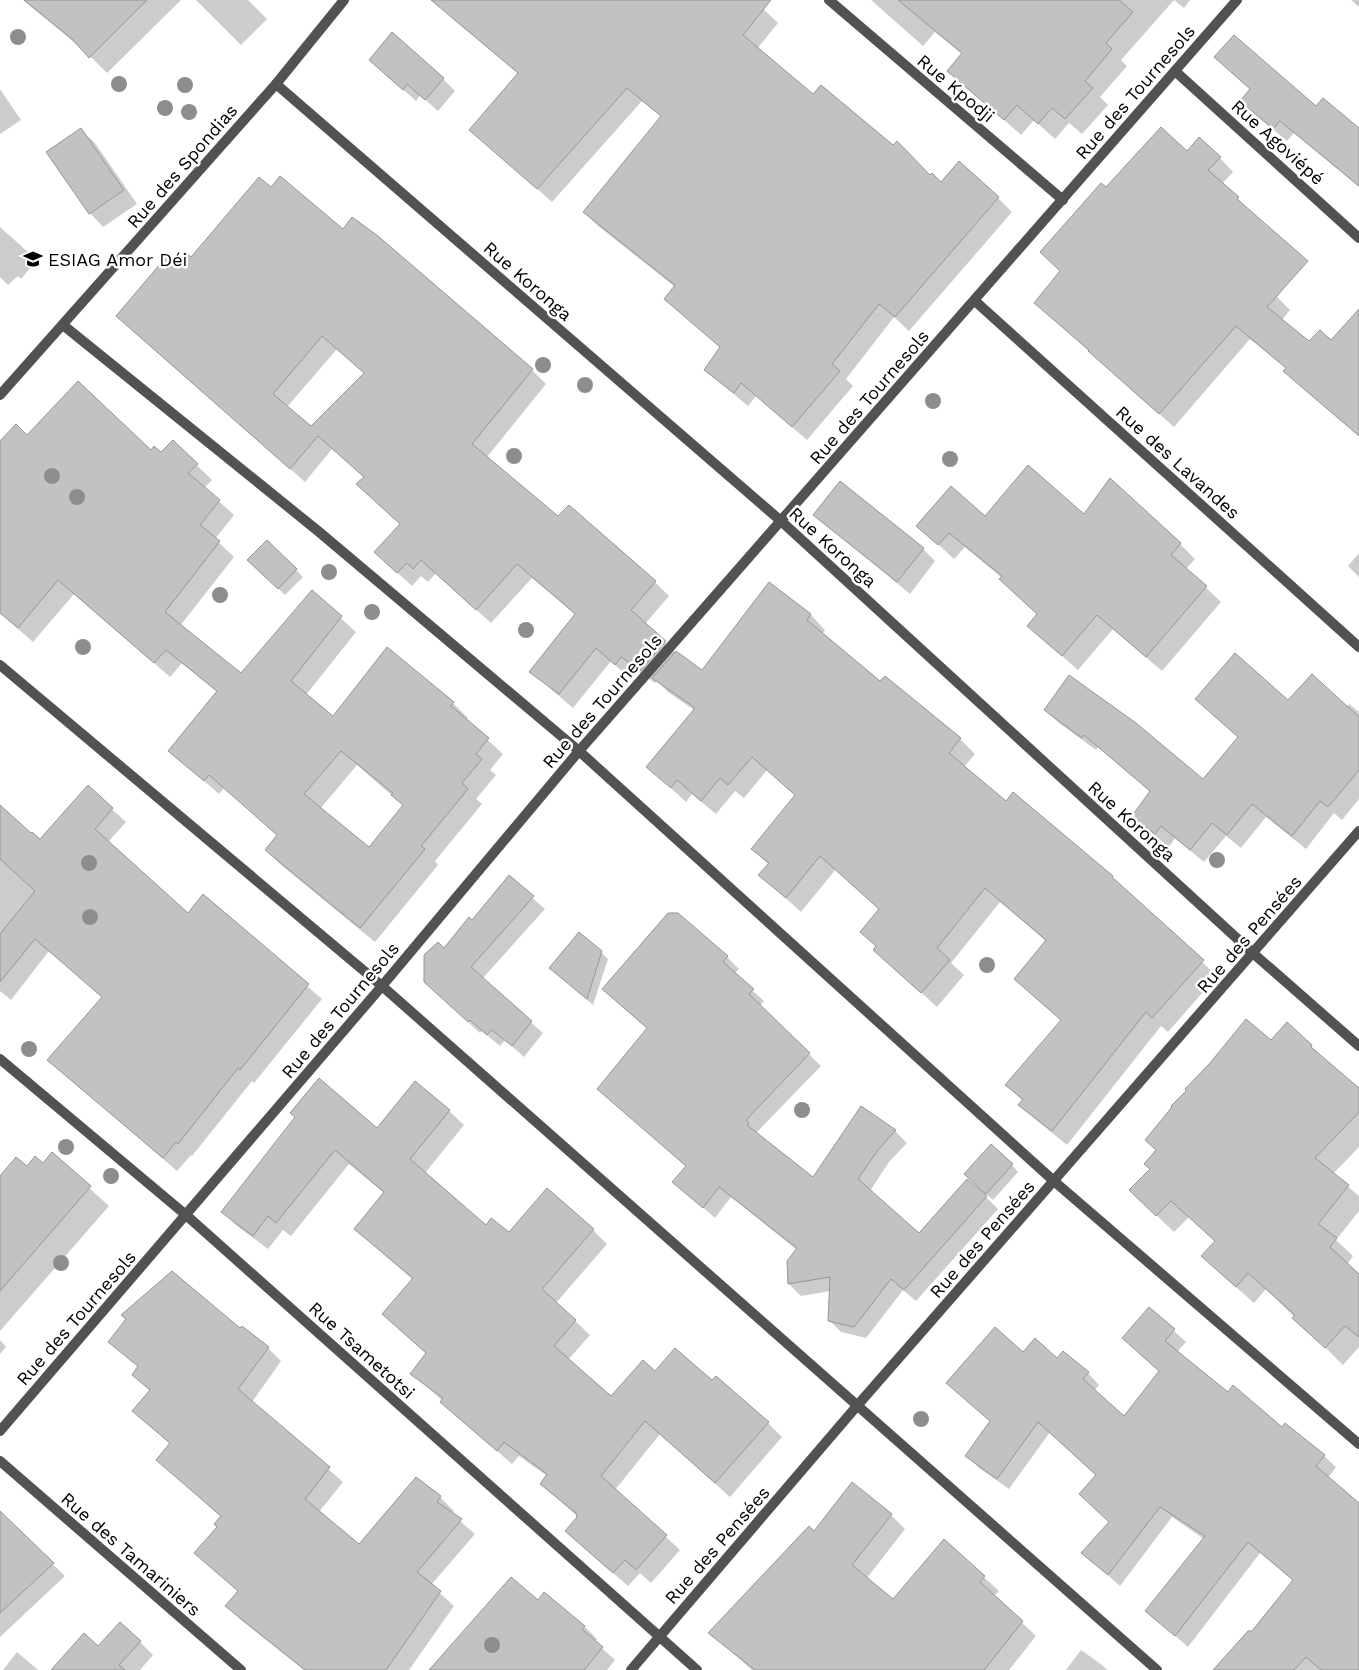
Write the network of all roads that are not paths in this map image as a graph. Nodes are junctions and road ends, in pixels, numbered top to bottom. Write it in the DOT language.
graph roads {
  1 [pos="344,0"];
  2 [pos="829,0"];
  3 [pos="1237,0"];
  4 [pos="1175,71"];
  5 [pos="276,84"];
  6 [pos="1063,200"];
  7 [pos="1359,238"];
  8 [pos="975,301"];
  9 [pos="63,325"];
  10 [pos="0,396"];
  11 [pos="781,521"];
  12 [pos="1359,647"];
  13 [pos="0,665"];
  14 [pos="579,751"];
  15 [pos="1359,831"];
  16 [pos="1254,954"];
  17 [pos="382,986"];
  18 [pos="1359,1046"];
  19 [pos="0,1059"];
  20 [pos="1055,1182"];
  21 [pos="186,1215"];
  22 [pos="856,1407"];
  23 [pos="0,1431"];
  24 [pos="1359,1444"];
  25 [pos="0,1461"];
  26 [pos="660,1637"];
  27 [pos="241,1670"];
  28 [pos="631,1670"];
  29 [pos="697,1670"];
  30 [pos="1157,1670"];
  1 -- 5 [label="street, Rue des Spondias"];
  2 -- 6 [label="street, Rue Kpodji"];
  3 -- 4 [label="street, Rue des Tournesols"];
  4 -- 6 [label="street, Rue des Tournesols"];
  4 -- 7 [label="street, Rue Agoviépé"];
  5 -- 9 [label="street, Rue des Spondias"];
  5 -- 11 [label="street, Rue Koronga"];
  6 -- 8 [label="street, Rue des Tournesols"];
  8 -- 11 [label="street, Rue des Tournesols"];
  8 -- 12 [label="street, Rue des Lavandes"];
  9 -- 10 [label="street, Rue des Spondias"];
  9 -- 14 [label="street"];
  11 -- 14 [label="street, Rue des Tournesols"];
  11 -- 16 [label="street, Rue Koronga"];
  13 -- 17 [label="street"];
  14 -- 17 [label="street, Rue des Tournesols"];
  14 -- 20 [label="street"];
  15 -- 16 [label="street, Rue des Pensées"];
  16 -- 18 [label="street, Rue Koronga"];
  16 -- 20 [label="street, Rue des Pensées"];
  17 -- 21 [label="street, Rue des Tournesols"];
  17 -- 22 [label="street"];
  19 -- 21 [label="street, Rue Tsametotsi"];
  20 -- 22 [label="street, Rue des Pensées"];
  20 -- 24 [label="street"];
  21 -- 23 [label="street, Rue des Tournesols"];
  21 -- 26 [label="street, Rue Tsametotsi"];
  22 -- 26 [label="street, Rue des Pensées"];
  22 -- 30 [label="street"];
  25 -- 27 [label="street, Rue des Tamariniers"];
  26 -- 28 [label="street, Rue des Pensées"];
  26 -- 29 [label="street, Rue Tsametotsi"];
}
